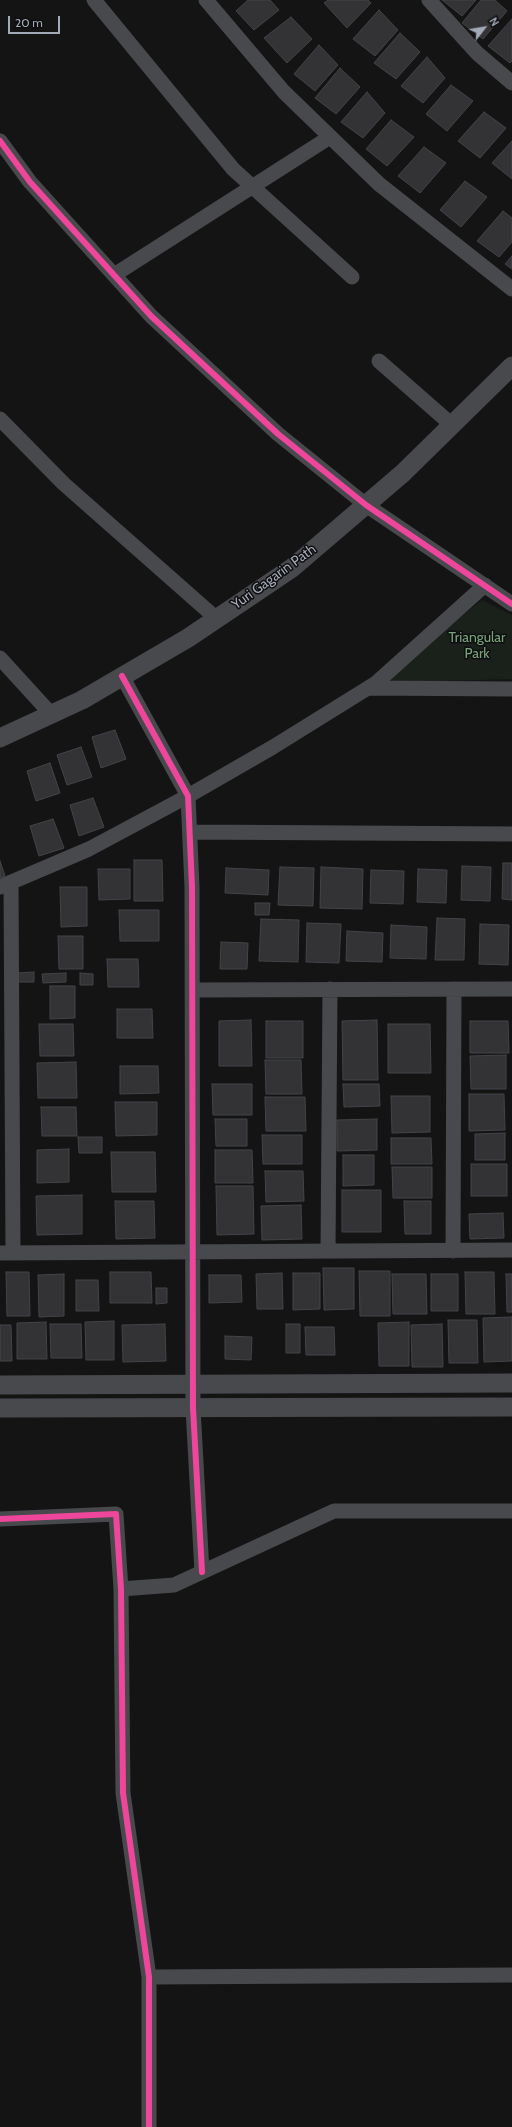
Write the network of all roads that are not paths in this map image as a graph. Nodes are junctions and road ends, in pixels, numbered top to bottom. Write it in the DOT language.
graph roads {
  1 [pos="94,0"];
  2 [pos="206,0"];
  3 [pos="429,0"];
  4 [pos="512,83"];
  5 [pos="330,137"];
  6 [pos="0,141"];
  7 [pos="252,187"];
  8 [pos="114,275"];
  9 [pos="352,277"];
  10 [pos="512,289"];
  11 [pos="379,361"];
  12 [pos="512,366"];
  13 [pos="0,419"];
  14 [pos="452,425"];
  15 [pos="366,504"];
  16 [pos="485,585"];
  17 [pos="512,604"];
  18 [pos="217,619"];
  19 [pos="0,658"];
  20 [pos="122,676"];
  21 [pos="368,688"];
  22 [pos="512,689"];
  23 [pos="51,714"];
  24 [pos="0,738"];
  25 [pos="188,796"];
  26 [pos="190,832"];
  27 [pos="512,834"];
  28 [pos="6,885"];
  29 [pos="330,989"];
  30 [pos="454,989"];
  31 [pos="512,989"];
  32 [pos="192,990"];
  33 [pos="512,1250"];
  34 [pos="328,1251"];
  35 [pos="453,1251"];
  36 [pos="193,1252"];
  37 [pos="6,1253"];
  38 [pos="512,1383"];
  39 [pos="193,1384"];
  40 [pos="0,1385"];
  41 [pos="512,1407"];
  42 [pos="0,1408"];
  43 [pos="193,1408"];
  44 [pos="512,1511"];
  45 [pos="0,1519"];
  46 [pos="202,1572"];
  47 [pos="121,1589"];
  48 [pos="512,1975"];
  49 [pos="149,1977"];
  50 [pos="149,2127"];
  1 -- 7 [label="street"];
  2 -- 5 [label="street"];
  3 -- 4 [label="street"];
  5 -- 7 [label="street"];
  5 -- 10 [label="street"];
  6 -- 8 [label="street"];
  7 -- 8 [label="street"];
  7 -- 9 [label="street"];
  8 -- 15 [label="street"];
  11 -- 14 [label="street"];
  12 -- 14 [label="street, Yuri Gagarin Path"];
  13 -- 18 [label="street"];
  14 -- 15 [label="street, Yuri Gagarin Path"];
  15 -- 16 [label="street"];
  15 -- 18 [label="street, Yuri Gagarin Path"];
  16 -- 17 [label="street"];
  16 -- 21 [label="street"];
  18 -- 20 [label="street, Yuri Gagarin Path"];
  19 -- 23 [label="street"];
  20 -- 23 [label="street, Yuri Gagarin Path"];
  20 -- 25 [label="street"];
  21 -- 22 [label="street"];
  21 -- 25 [label="street"];
  23 -- 24 [label="street, Yuri Gagarin Path"];
  25 -- 26 [label="street"];
  25 -- 28 [label="street"];
  26 -- 27 [label="street"];
  26 -- 32 [label="street"];
  28 -- 37 [label="street"];
  29 -- 30 [label="street"];
  29 -- 32 [label="street"];
  29 -- 34 [label="street"];
  30 -- 31 [label="street"];
  30 -- 35 [label="street"];
  32 -- 36 [label="street"];
  33 -- 35 [label="street"];
  34 -- 35 [label="street"];
  34 -- 36 [label="street"];
  36 -- 37 [label="street"];
  36 -- 39 [label="street"];
  38 -- 39 [label="street"];
  39 -- 40 [label="street"];
  39 -- 43 [label="street"];
  41 -- 43 [label="street"];
  42 -- 43 [label="street"];
  43 -- 46 [label="street"];
  44 -- 46 [label="street"];
  45 -- 47 [label="street"];
  46 -- 47 [label="street"];
  47 -- 49 [label="street"];
  48 -- 49 [label="street"];
  49 -- 50 [label="street"];
}
